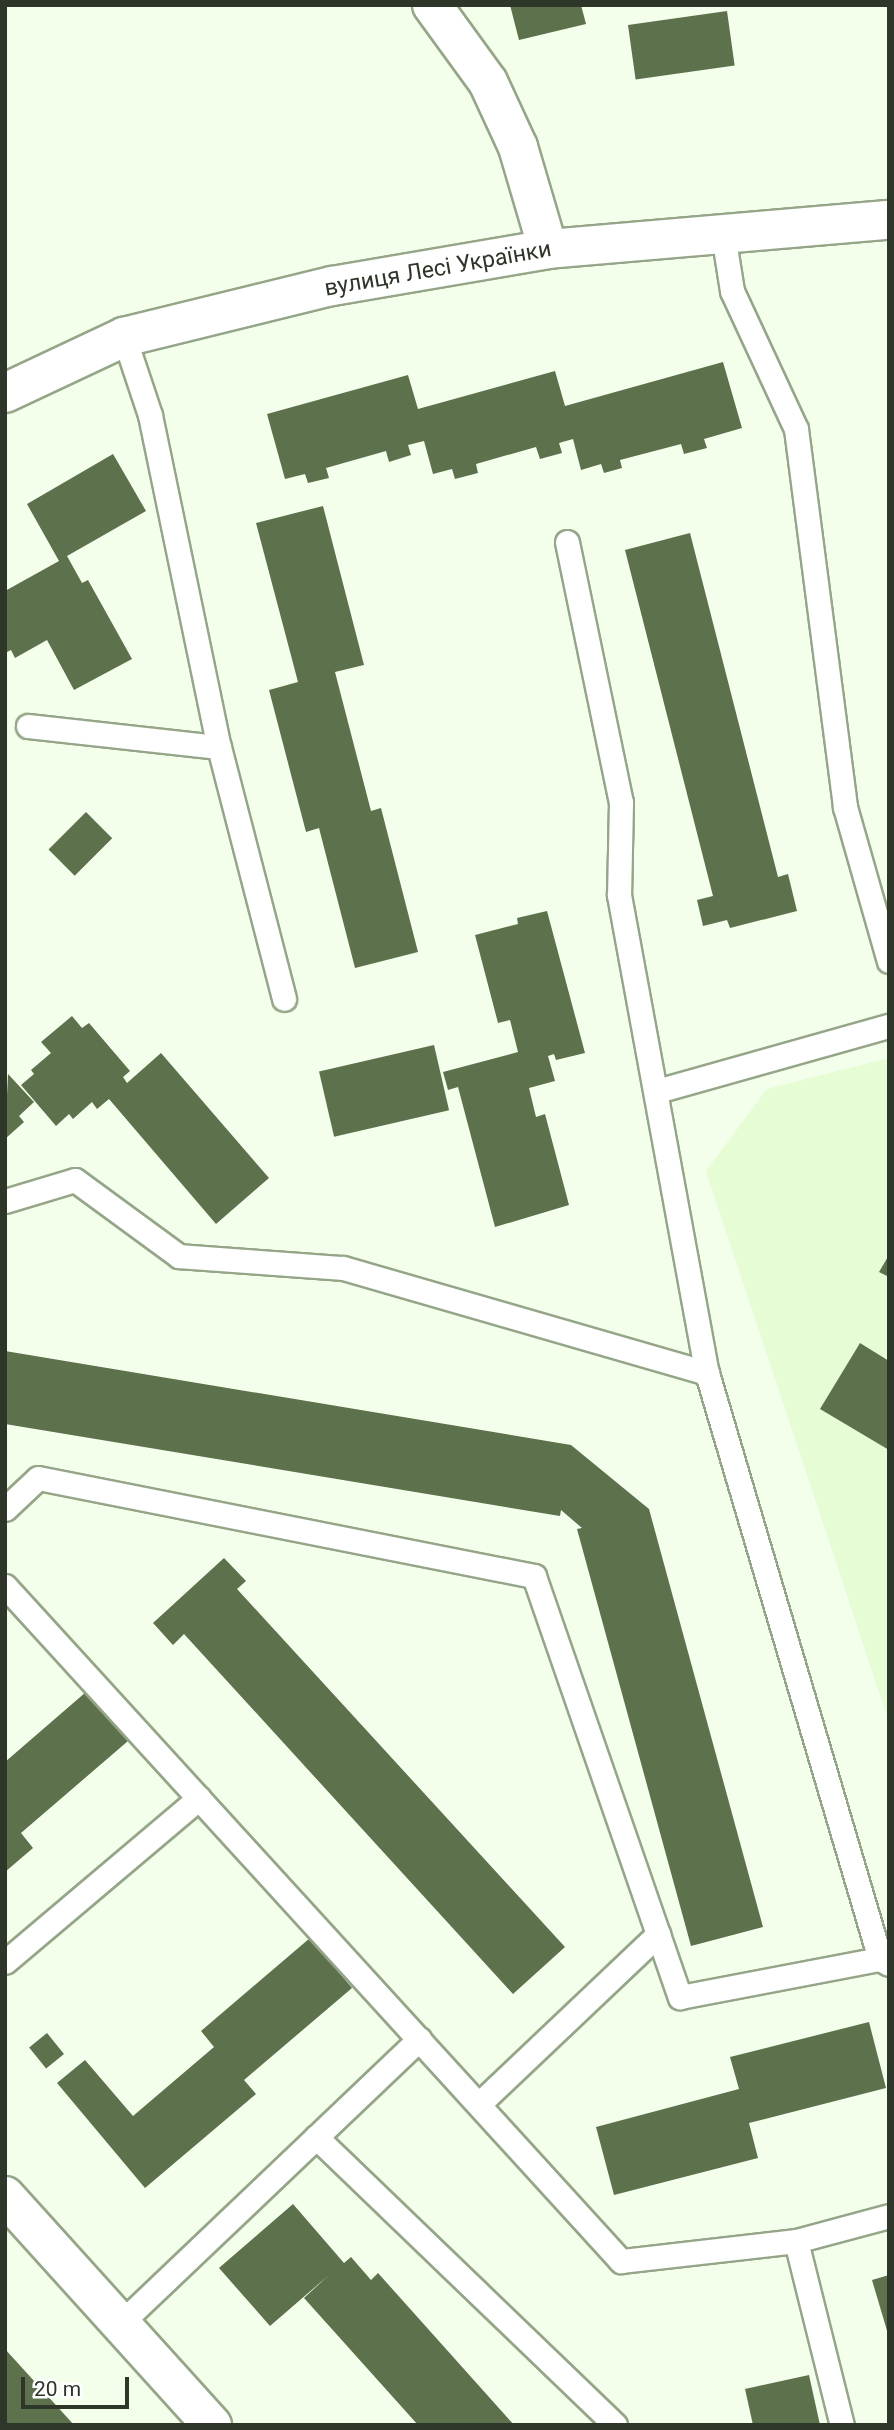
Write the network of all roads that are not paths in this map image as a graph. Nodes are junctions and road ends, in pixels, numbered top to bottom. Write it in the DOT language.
graph roads {
  1 [pos="432,5"];
  2 [pos="889,220"];
  3 [pos="723,234"];
  4 [pos="548,249"];
  5 [pos="124,337"];
  6 [pos="5,393"];
  7 [pos="567,542"];
  8 [pos="27,726"];
  9 [pos="219,747"];
  10 [pos="889,961"];
  11 [pos="284,999"];
  12 [pos="889,1026"];
  13 [pos="657,1091"];
  14 [pos="5,1201"];
  15 [pos="707,1373"];
  16 [pos="5,1509"];
  17 [pos="5,1586"];
  18 [pos="199,1798"];
  19 [pos="658,1934"];
  20 [pos="5,1962"];
  21 [pos="884,1962"];
  22 [pos="419,2039"];
  23 [pos="479,2104"];
  24 [pos="316,2137"];
  25 [pos="5,2196"];
  26 [pos="889,2216"];
  27 [pos="796,2241"];
  28 [pos="121,2323"];
  29 [pos="212,2425"];
  30 [pos="615,2425"];
  31 [pos="842,2425"];
  1 -- 4 [label="street"];
  2 -- 3 [label="street, вулиця Лесі Українки"];
  3 -- 4 [label="street, вулиця Лесі Українки"];
  3 -- 10 [label="lane"];
  4 -- 5 [label="street, вулиця Лесі Українки"];
  5 -- 6 [label="street, вулиця Лесі Українки"];
  5 -- 9 [label="lane"];
  7 -- 13 [label="lane"];
  8 -- 9 [label="lane"];
  9 -- 11 [label="lane"];
  12 -- 13 [label="lane"];
  13 -- 15 [label="lane"];
  14 -- 15 [label="lane"];
  15 -- 21 [label="lane"];
  16 -- 19 [label="lane"];
  17 -- 18 [label="lane"];
  18 -- 20 [label="lane"];
  18 -- 22 [label="lane"];
  19 -- 21 [label="lane"];
  19 -- 23 [label="lane"];
  22 -- 23 [label="lane"];
  22 -- 24 [label="lane"];
  23 -- 27 [label="lane"];
  24 -- 28 [label="lane"];
  24 -- 30 [label="lane"];
  25 -- 28 [label="street"];
  26 -- 27 [label="lane"];
  27 -- 31 [label="lane"];
  28 -- 29 [label="street"];
}
